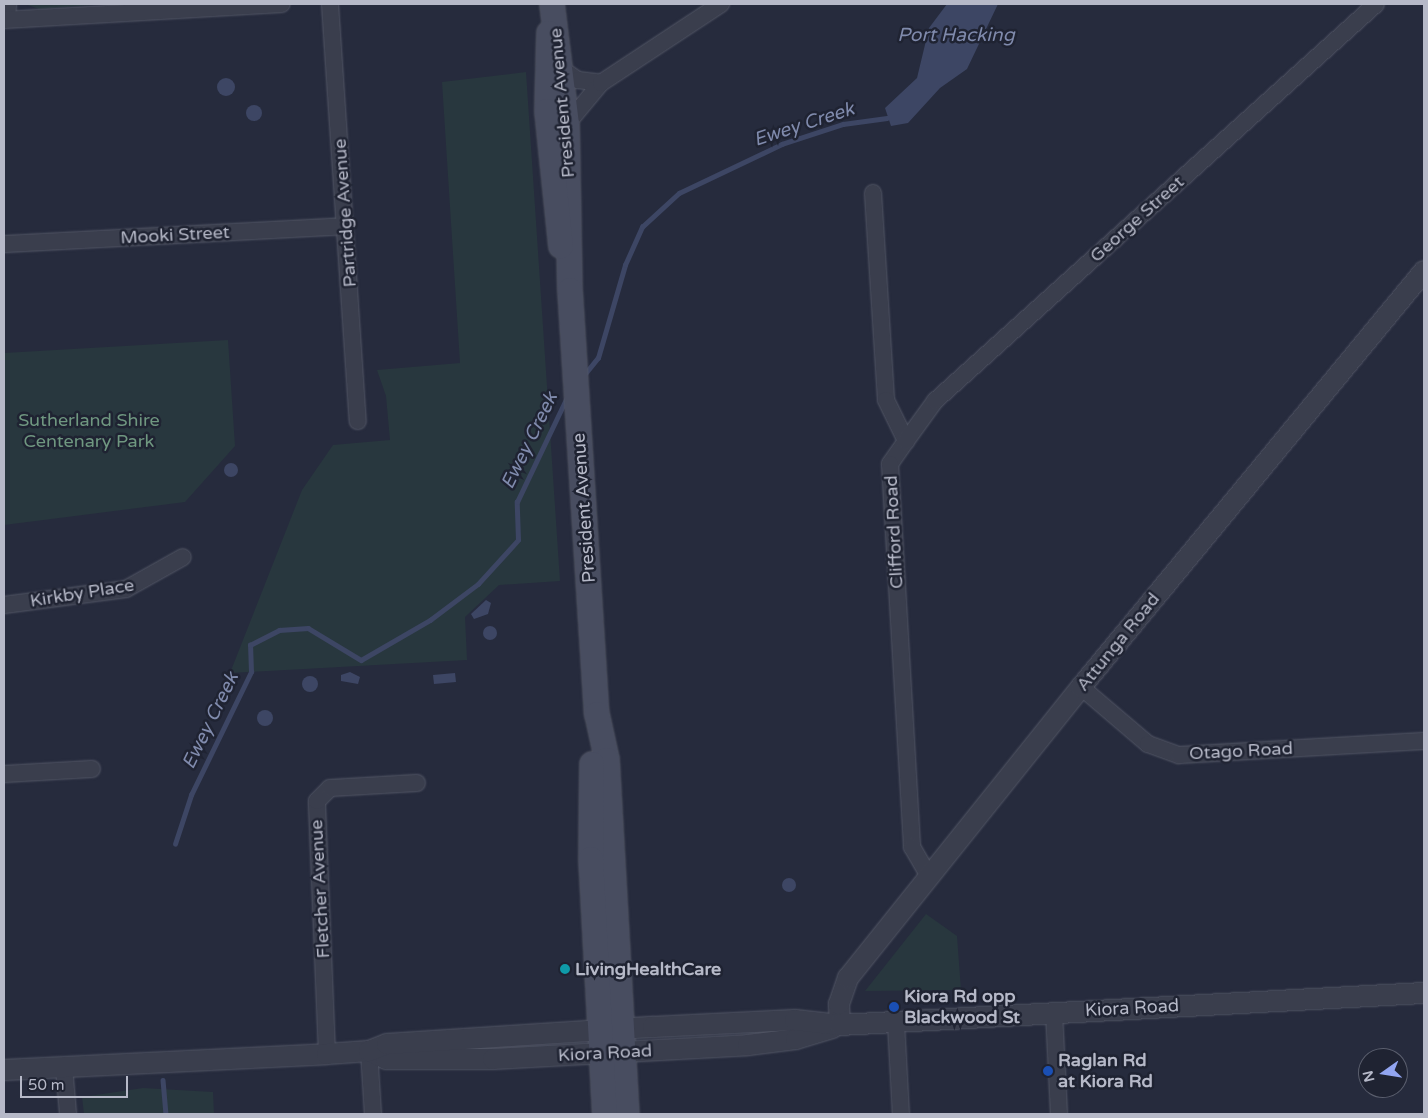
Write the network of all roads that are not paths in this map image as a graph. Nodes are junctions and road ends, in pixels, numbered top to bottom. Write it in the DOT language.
graph roads {
  1 [pos="282,4"];
  2 [pos="330,4"];
  3 [pos="721,4"];
  4 [pos="1376,4"];
  5 [pos="552,5"];
  6 [pos="6,14"];
  7 [pos="563,70"];
  8 [pos="601,83"];
  9 [pos="567,124"];
  10 [pos="873,193"];
  11 [pos="346,226"];
  12 [pos="4,244"];
  13 [pos="1424,271"];
  14 [pos="570,290"];
  15 [pos="358,421"];
  16 [pos="906,441"];
  17 [pos="183,557"];
  18 [pos="4,605"];
  19 [pos="1081,687"];
  20 [pos="1424,741"];
  21 [pos="92,769"];
  22 [pos="4,774"];
  23 [pos="417,783"];
  24 [pos="929,877"];
  25 [pos="1424,993"];
  26 [pos="1054,1012"];
  27 [pos="896,1023"];
  28 [pos="840,1025"];
  29 [pos="612,1041"];
  30 [pos="369,1051"];
  31 [pos="327,1054"];
  32 [pos="64,1067"];
  33 [pos="4,1070"];
  34 [pos="68,1114"];
  35 [pos="373,1114"];
  36 [pos="605,1114"];
  37 [pos="627,1114"];
  38 [pos="901,1114"];
  39 [pos="1059,1114"];
  1 -- 6 [label="street"];
  2 -- 11 [label="street, Partridge Avenue"];
  3 -- 8 [label="street"];
  4 -- 16 [label="street, George Street"];
  5 -- 7 [label="main road, President Avenue"];
  5 -- 14 [label="main road, President Avenue"];
  7 -- 8 [label="street"];
  7 -- 9 [label="main road, President Avenue"];
  8 -- 9 [label="street"];
  9 -- 14 [label="main road, President Avenue"];
  10 -- 16 [label="street"];
  11 -- 12 [label="street, Mooki Street"];
  11 -- 15 [label="street, Partridge Avenue"];
  13 -- 19 [label="street, Attunga Road"];
  14 -- 29 [label="main road, President Avenue"];
  16 -- 24 [label="street, Clifford Road"];
  17 -- 18 [label="street, Kirkby Place"];
  19 -- 20 [label="street, Otago Road"];
  19 -- 24 [label="street, Attunga Road"];
  21 -- 22 [label="street"];
  23 -- 31 [label="street, Fletcher Avenue"];
  24 -- 28 [label="street, Attunga Road"];
  25 -- 26 [label="street, Kiora Road"];
  26 -- 27 [label="street, Kiora Road"];
  26 -- 39 [label="street"];
  27 -- 28 [label="street, Kiora Road"];
  27 -- 38 [label="street"];
  28 -- 29 [label="street, Kiora Road"];
  29 -- 30 [label="street, Kiora Road"];
  29 -- 36 [label="main road, President Avenue"];
  29 -- 37 [label="main road, President Avenue"];
  30 -- 31 [label="street, Kiora Road"];
  30 -- 35 [label="street"];
  31 -- 32 [label="street, Kiora Road"];
  32 -- 33 [label="street, Kiora Road"];
  32 -- 34 [label="street"];
}
